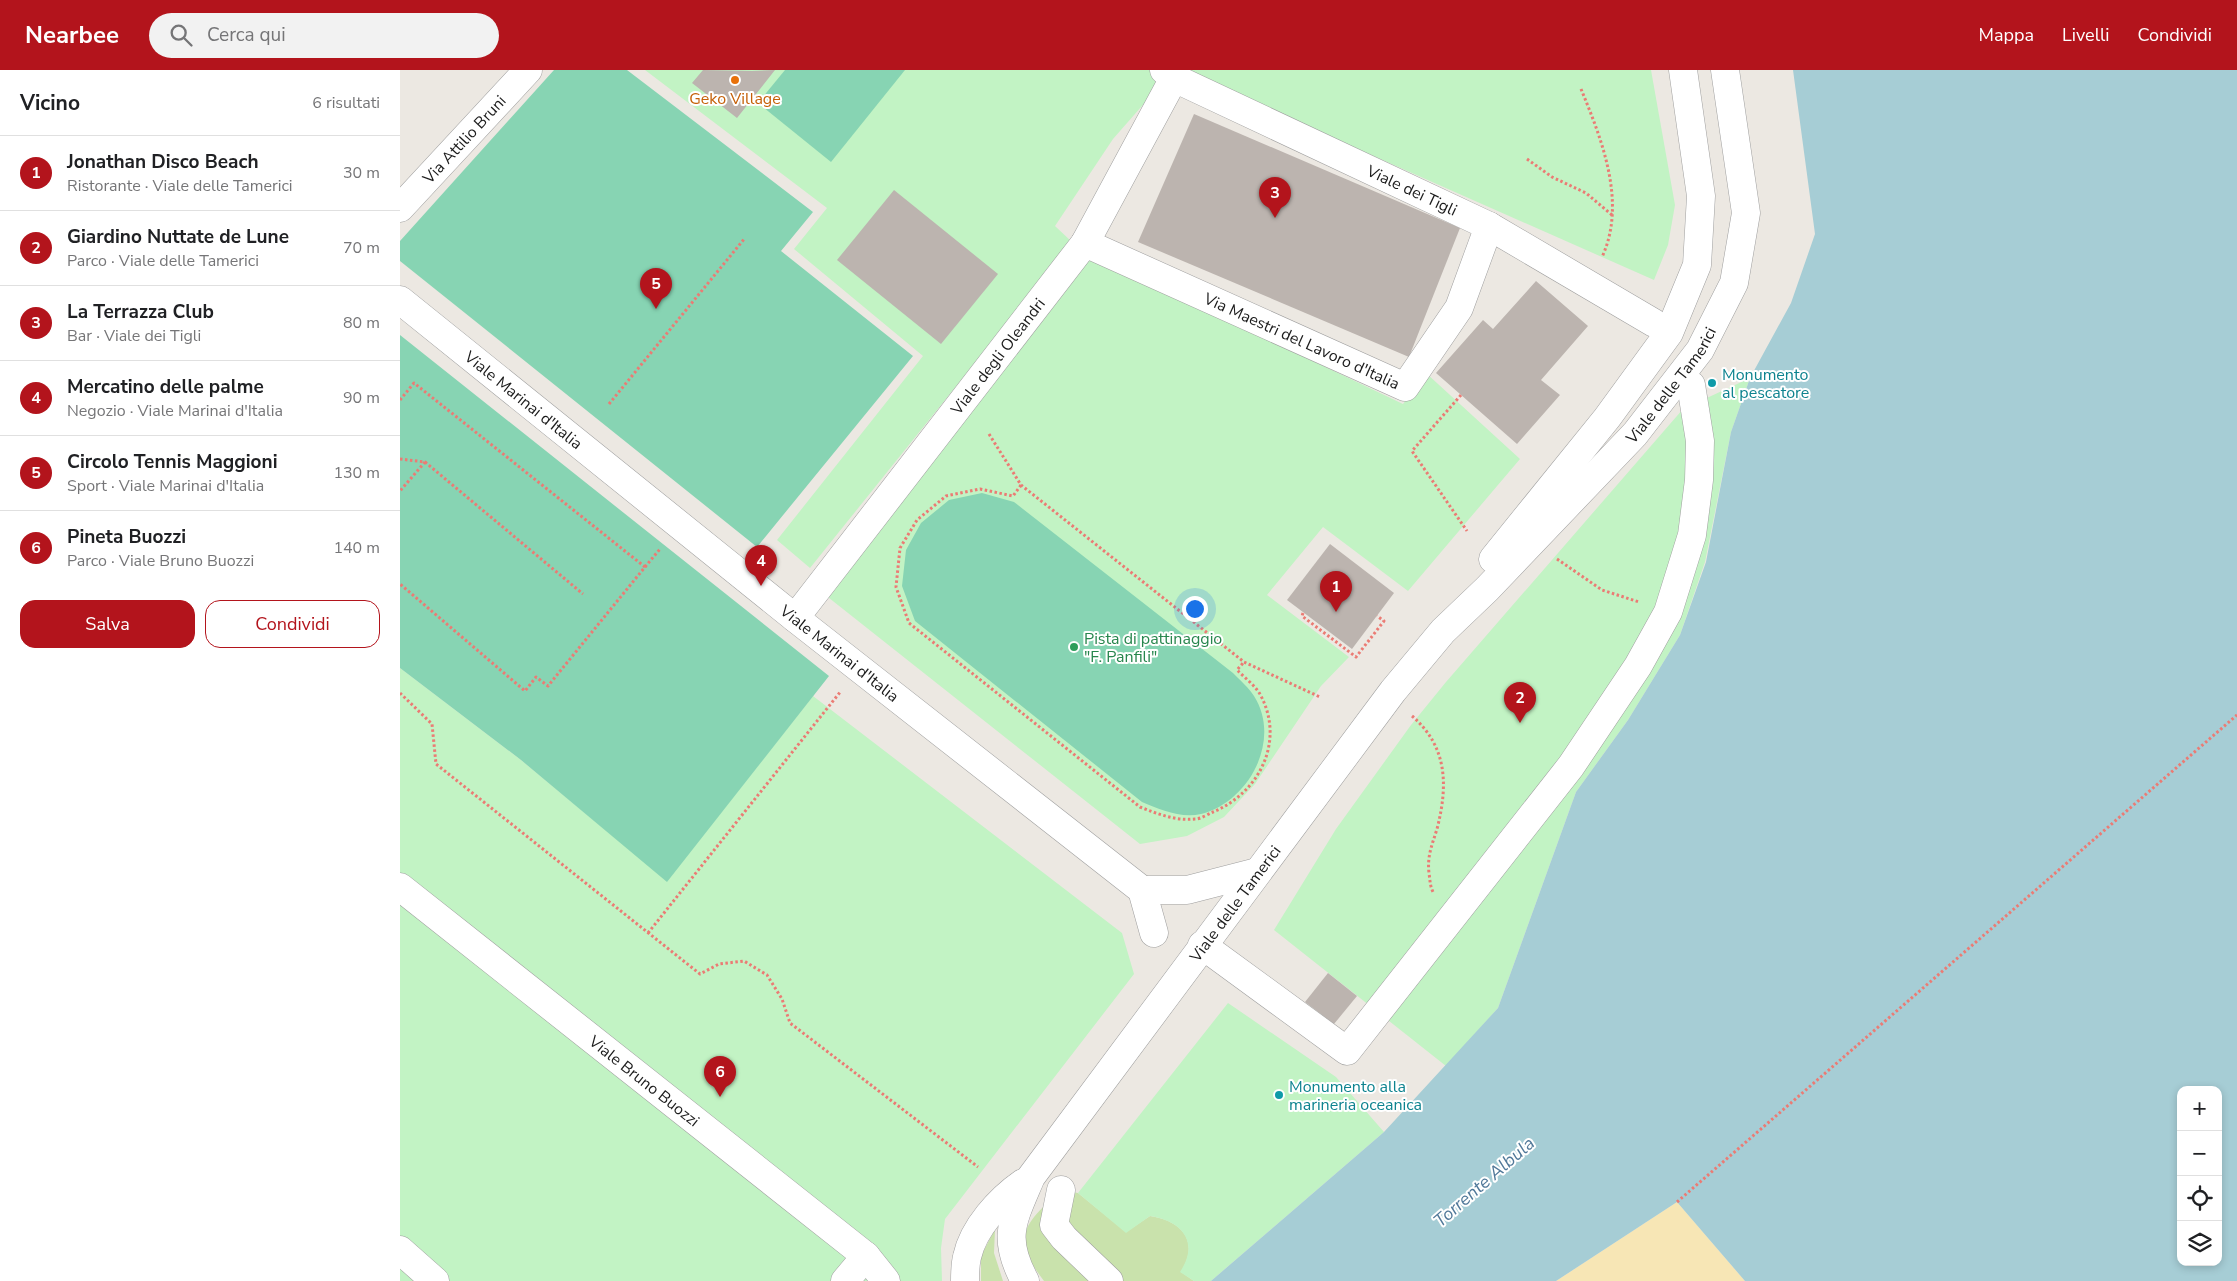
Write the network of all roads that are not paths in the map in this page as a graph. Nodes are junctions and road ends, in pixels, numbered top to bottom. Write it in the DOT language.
graph roads {
  1 [pos="528,70"];
  2 [pos="1683,70"];
  3 [pos="1725,70"];
  4 [pos="1169,74"];
  5 [pos="400,208"];
  6 [pos="1489,226"];
  7 [pos="1085,242"];
  8 [pos="400,300"];
  9 [pos="1654,323"];
  10 [pos="1691,385"];
  11 [pos="795,618"];
  12 [pos="1443,631"];
  13 [pos="1257,872"];
  14 [pos="400,887"];
  15 [pos="1142,890"];
  16 [pos="1154,933"];
  17 [pos="1202,945"];
  18 [pos="1030,1177"];
  19 [pos="1061,1190"];
  20 [pos="400,1250"];
  21 [pos="866,1256"];
  22 [pos="435,1281"];
  23 [pos="845,1281"];
  24 [pos="886,1281"];
  25 [pos="965,1281"];
  26 [pos="1025,1281"];
  27 [pos="1109,1281"];
  1 -- 5 [label="street, Via Attilio Bruni"];
  2 -- 12 [label="street, Viale delle Tamerici"];
  3 -- 12 [label="street, Viale delle Tamerici"];
  4 -- 6 [label="street, Viale dei Tigli"];
  4 -- 7 [label="street, Viale degli Oleandri"];
  6 -- 7 [label="street, Via Maestri del Lavoro d'Italia"];
  6 -- 9 [label="street, Viale dei Tigli"];
  7 -- 11 [label="street, Viale degli Oleandri"];
  8 -- 11 [label="street, Viale Marinai d'Italia"];
  10 -- 17 [label="street"];
  11 -- 15 [label="street, Viale Marinai d'Italia"];
  12 -- 13 [label="street, Viale delle Tamerici"];
  13 -- 15 [label="street"];
  13 -- 17 [label="street, Viale delle Tamerici"];
  14 -- 21 [label="street, Viale Bruno Buozzi"];
  15 -- 16 [label="street"];
  17 -- 18 [label="street, Viale delle Tamerici"];
  18 -- 25 [label="street, Viale delle Tamerici"];
  18 -- 26 [label="street, Viale delle Tamerici"];
  19 -- 27 [label="street"];
  20 -- 22 [label="street"];
  21 -- 23 [label="street"];
  21 -- 24 [label="street, Viale Bruno Buozzi"];
}
